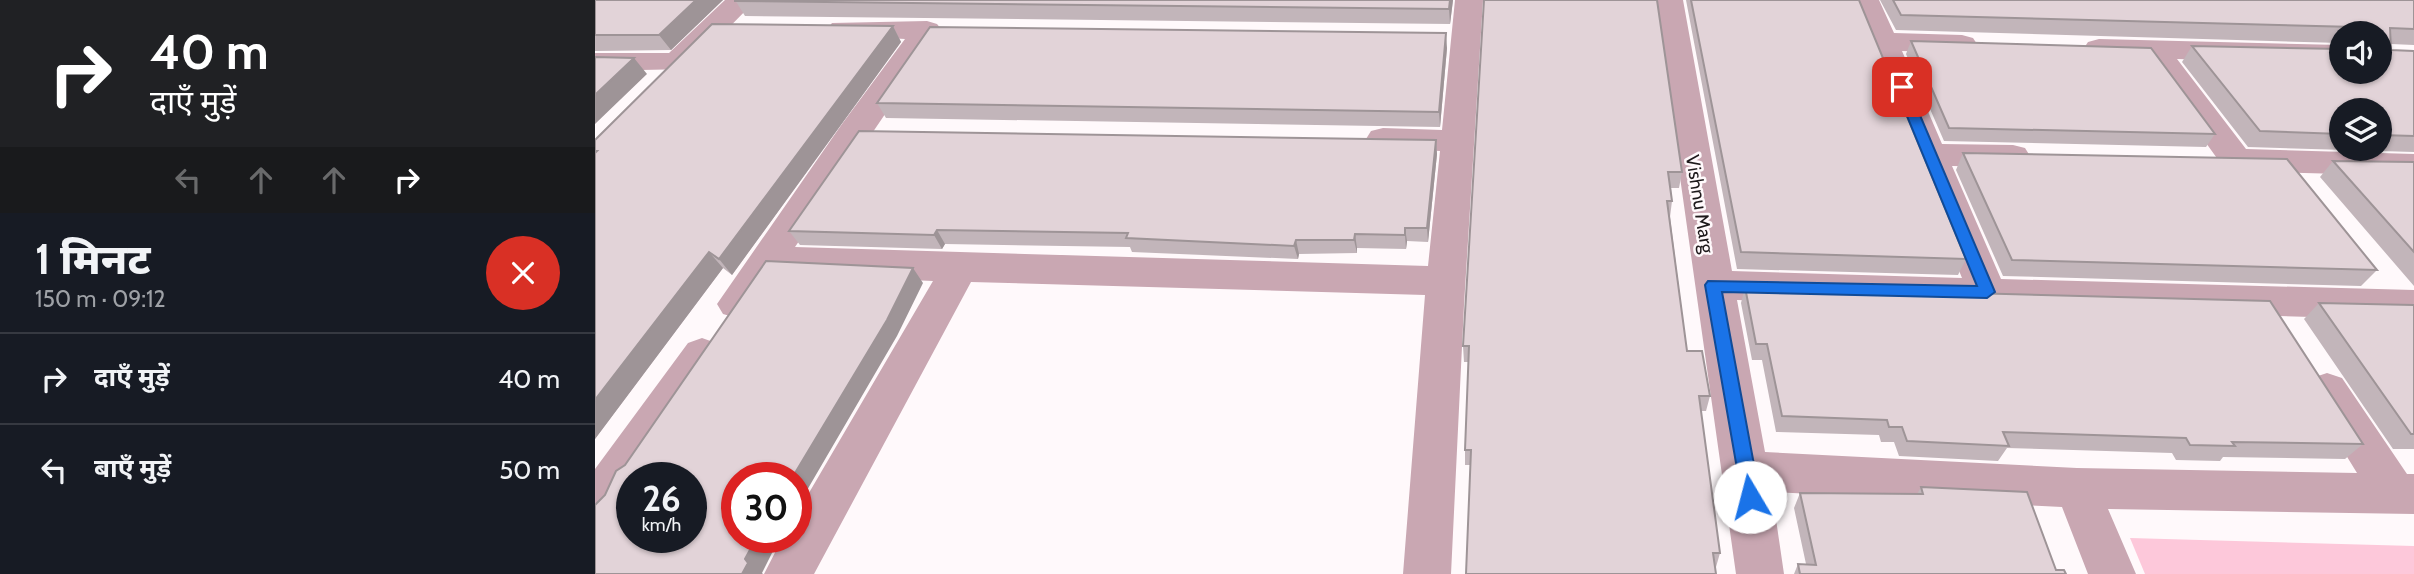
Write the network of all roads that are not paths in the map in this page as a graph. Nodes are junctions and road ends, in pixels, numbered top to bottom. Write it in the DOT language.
graph roads {
  1 [pos="1669,0"];
  2 [pos="1865,0"];
  3 [pos="748,14"];
  4 [pos="1457,24"];
  5 [pos="807,29"];
  6 [pos="1883,42"];
  7 [pos="1992,45"];
  8 [pos="2073,47"];
  9 [pos="2154,50"];
  10 [pos="2329,54"];
  11 [pos="595,62"];
  12 [pos="677,62"];
  13 [pos="650,90"];
  14 [pos="855,131"];
  15 [pos="896,131"];
  16 [pos="1348,139"];
  17 [pos="1457,141"];
  18 [pos="1929,155"];
  19 [pos="2041,157"];
  20 [pos="2195,160"];
  21 [pos="2236,160"];
  22 [pos="2286,163"];
  23 [pos="2414,166"];
  24 [pos="2311,193"];
  25 [pos="769,260"];
  26 [pos="960,268"];
  27 [pos="2376,274"];
  28 [pos="1446,281"];
  29 [pos="1713,285"];
  30 [pos="1987,292"];
  31 [pos="2268,301"];
  32 [pos="2407,304"];
  33 [pos="1747,471"];
  34 [pos="2077,488"];
  35 [pos="2405,494"];
  36 [pos="595,506"];
  37 [pos="789,574"];
  38 [pos="1427,574"];
  39 [pos="1760,574"];
  40 [pos="2112,574"];
  1 -- 29 [label="street, Vishnu Marg"];
  2 -- 6 [label="street"];
  3 -- 12 [label="street"];
  4 -- 17 [label="street"];
  5 -- 14 [label="street"];
  6 -- 7 [label="street"];
  6 -- 18 [label="street"];
  8 -- 9 [label="street"];
  9 -- 10 [label="street"];
  9 -- 21 [label="street"];
  11 -- 12 [label="street"];
  12 -- 13 [label="street"];
  14 -- 15 [label="street"];
  14 -- 25 [label="street"];
  16 -- 17 [label="street"];
  17 -- 28 [label="street"];
  18 -- 19 [label="street"];
  18 -- 30 [label="street"];
  20 -- 21 [label="street"];
  21 -- 22 [label="street"];
  22 -- 23 [label="street"];
  22 -- 24 [label="street"];
  25 -- 26 [label="street"];
  25 -- 36 [label="street"];
  26 -- 28 [label="street"];
  26 -- 37 [label="street"];
  27 -- 32 [label="street"];
  28 -- 38 [label="street"];
  29 -- 30 [label="street"];
  29 -- 33 [label="street, Vishnu Marg"];
  30 -- 31 [label="street"];
  31 -- 32 [label="street"];
  31 -- 35 [label="street"];
  33 -- 34 [label="street"];
  33 -- 39 [label="street, Vishnu Marg"];
  34 -- 35 [label="street"];
  34 -- 40 [label="street"];
}
